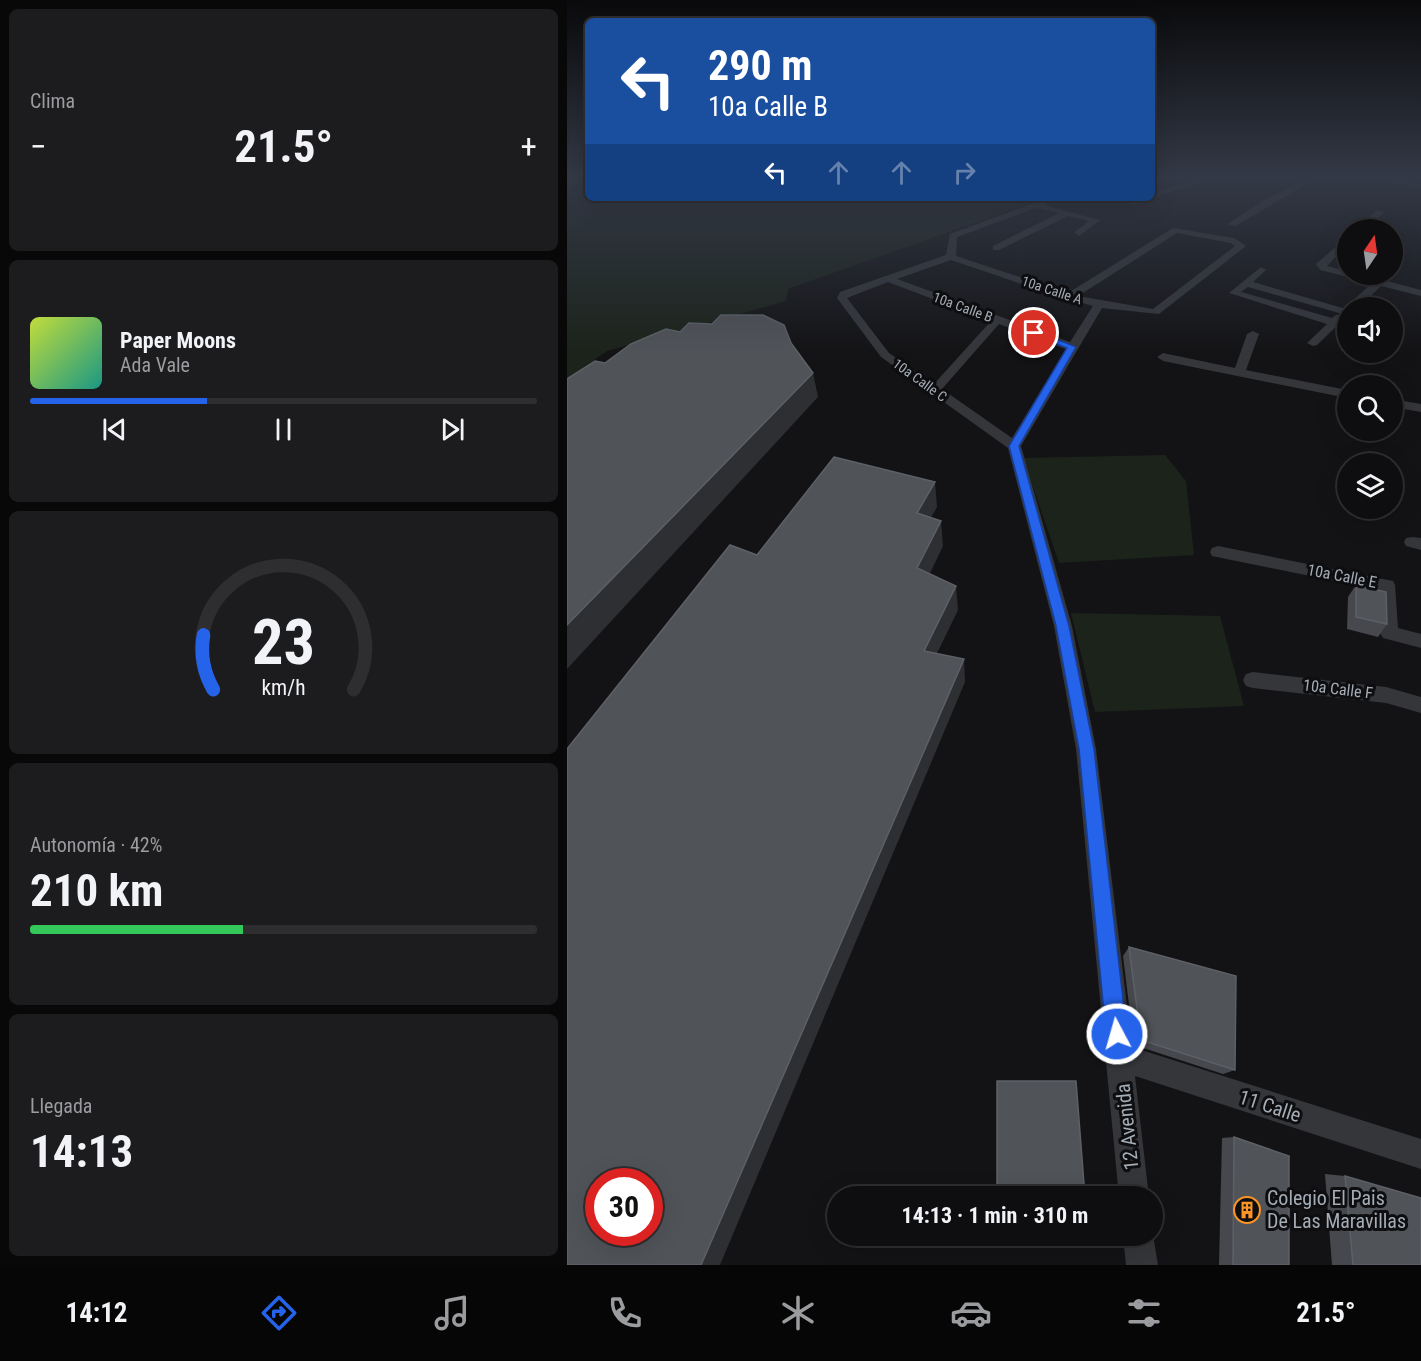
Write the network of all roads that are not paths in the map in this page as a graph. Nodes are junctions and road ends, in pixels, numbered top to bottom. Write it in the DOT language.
graph roads {
  1 [pos="953,236"];
  2 [pos="1020,236"];
  3 [pos="1166,236"];
  4 [pos="1212,236"];
  5 [pos="996,248"];
  6 [pos="1337,248"];
  7 [pos="951,257"];
  8 [pos="1261,270"];
  9 [pos="1337,272"];
  10 [pos="888,279"];
  11 [pos="1246,283"];
  12 [pos="1376,285"];
  13 [pos="1387,285"];
  14 [pos="1421,293"];
  15 [pos="1070,296"];
  16 [pos="1362,297"];
  17 [pos="1099,304"];
  18 [pos="1337,307"];
  19 [pos="1337,319"];
  20 [pos="997,320"];
  21 [pos="1333,322"];
  22 [pos="1253,334"];
  23 [pos="1313,343"];
  24 [pos="1072,347"];
  25 [pos="1163,357"];
  26 [pos="1239,372"];
  27 [pos="934,391"];
  28 [pos="1337,392"];
  29 [pos="1403,405"];
  30 [pos="1421,408"];
  31 [pos="1014,446"];
  32 [pos="1218,552"];
  33 [pos="1421,641"];
  34 [pos="1253,680"];
  35 [pos="1421,705"];
  36 [pos="1119,1058"];
  37 [pos="1421,1154"];
  38 [pos="1133,1186"];
  39 [pos="1140,1246"];
  40 [pos="1142,1265"];
  1 -- 7 [label="street"];
  2 -- 5 [label="street"];
  3 -- 15 [label="street, 10a Calle A"];
  4 -- 17 [label="street, 10a Calle A"];
  6 -- 9 [label="street"];
  7 -- 10 [label="street"];
  7 -- 15 [label="street, 10a Calle A"];
  8 -- 11 [label="street"];
  10 -- 20 [label="street, 10a Calle B"];
  10 -- 27 [label="street, 10a Calle C"];
  11 -- 18 [label="street"];
  11 -- 21 [label="street"];
  12 -- 16 [label="street"];
  13 -- 14 [label="street"];
  15 -- 17 [label="street, 10a Calle A"];
  17 -- 24 [label="street"];
  19 -- 21 [label="street"];
  20 -- 24 [label="street, 10a Calle B"];
  20 -- 27 [label="street"];
  21 -- 23 [label="street"];
  22 -- 26 [label="street"];
  24 -- 31 [label="street"];
  25 -- 26 [label="street"];
  26 -- 28 [label="street"];
  27 -- 31 [label="street, 10a Calle C"];
  29 -- 30 [label="street"];
  31 -- 36 [label="street, 12 Avenida"];
  32 -- 33 [label="street, 10a Calle E"];
  34 -- 35 [label="street, 10a Calle F"];
  36 -- 37 [label="street, 11 Calle"];
  36 -- 38 [label="street, 12 Avenida"];
  39 -- 40 [label="street"];
}
